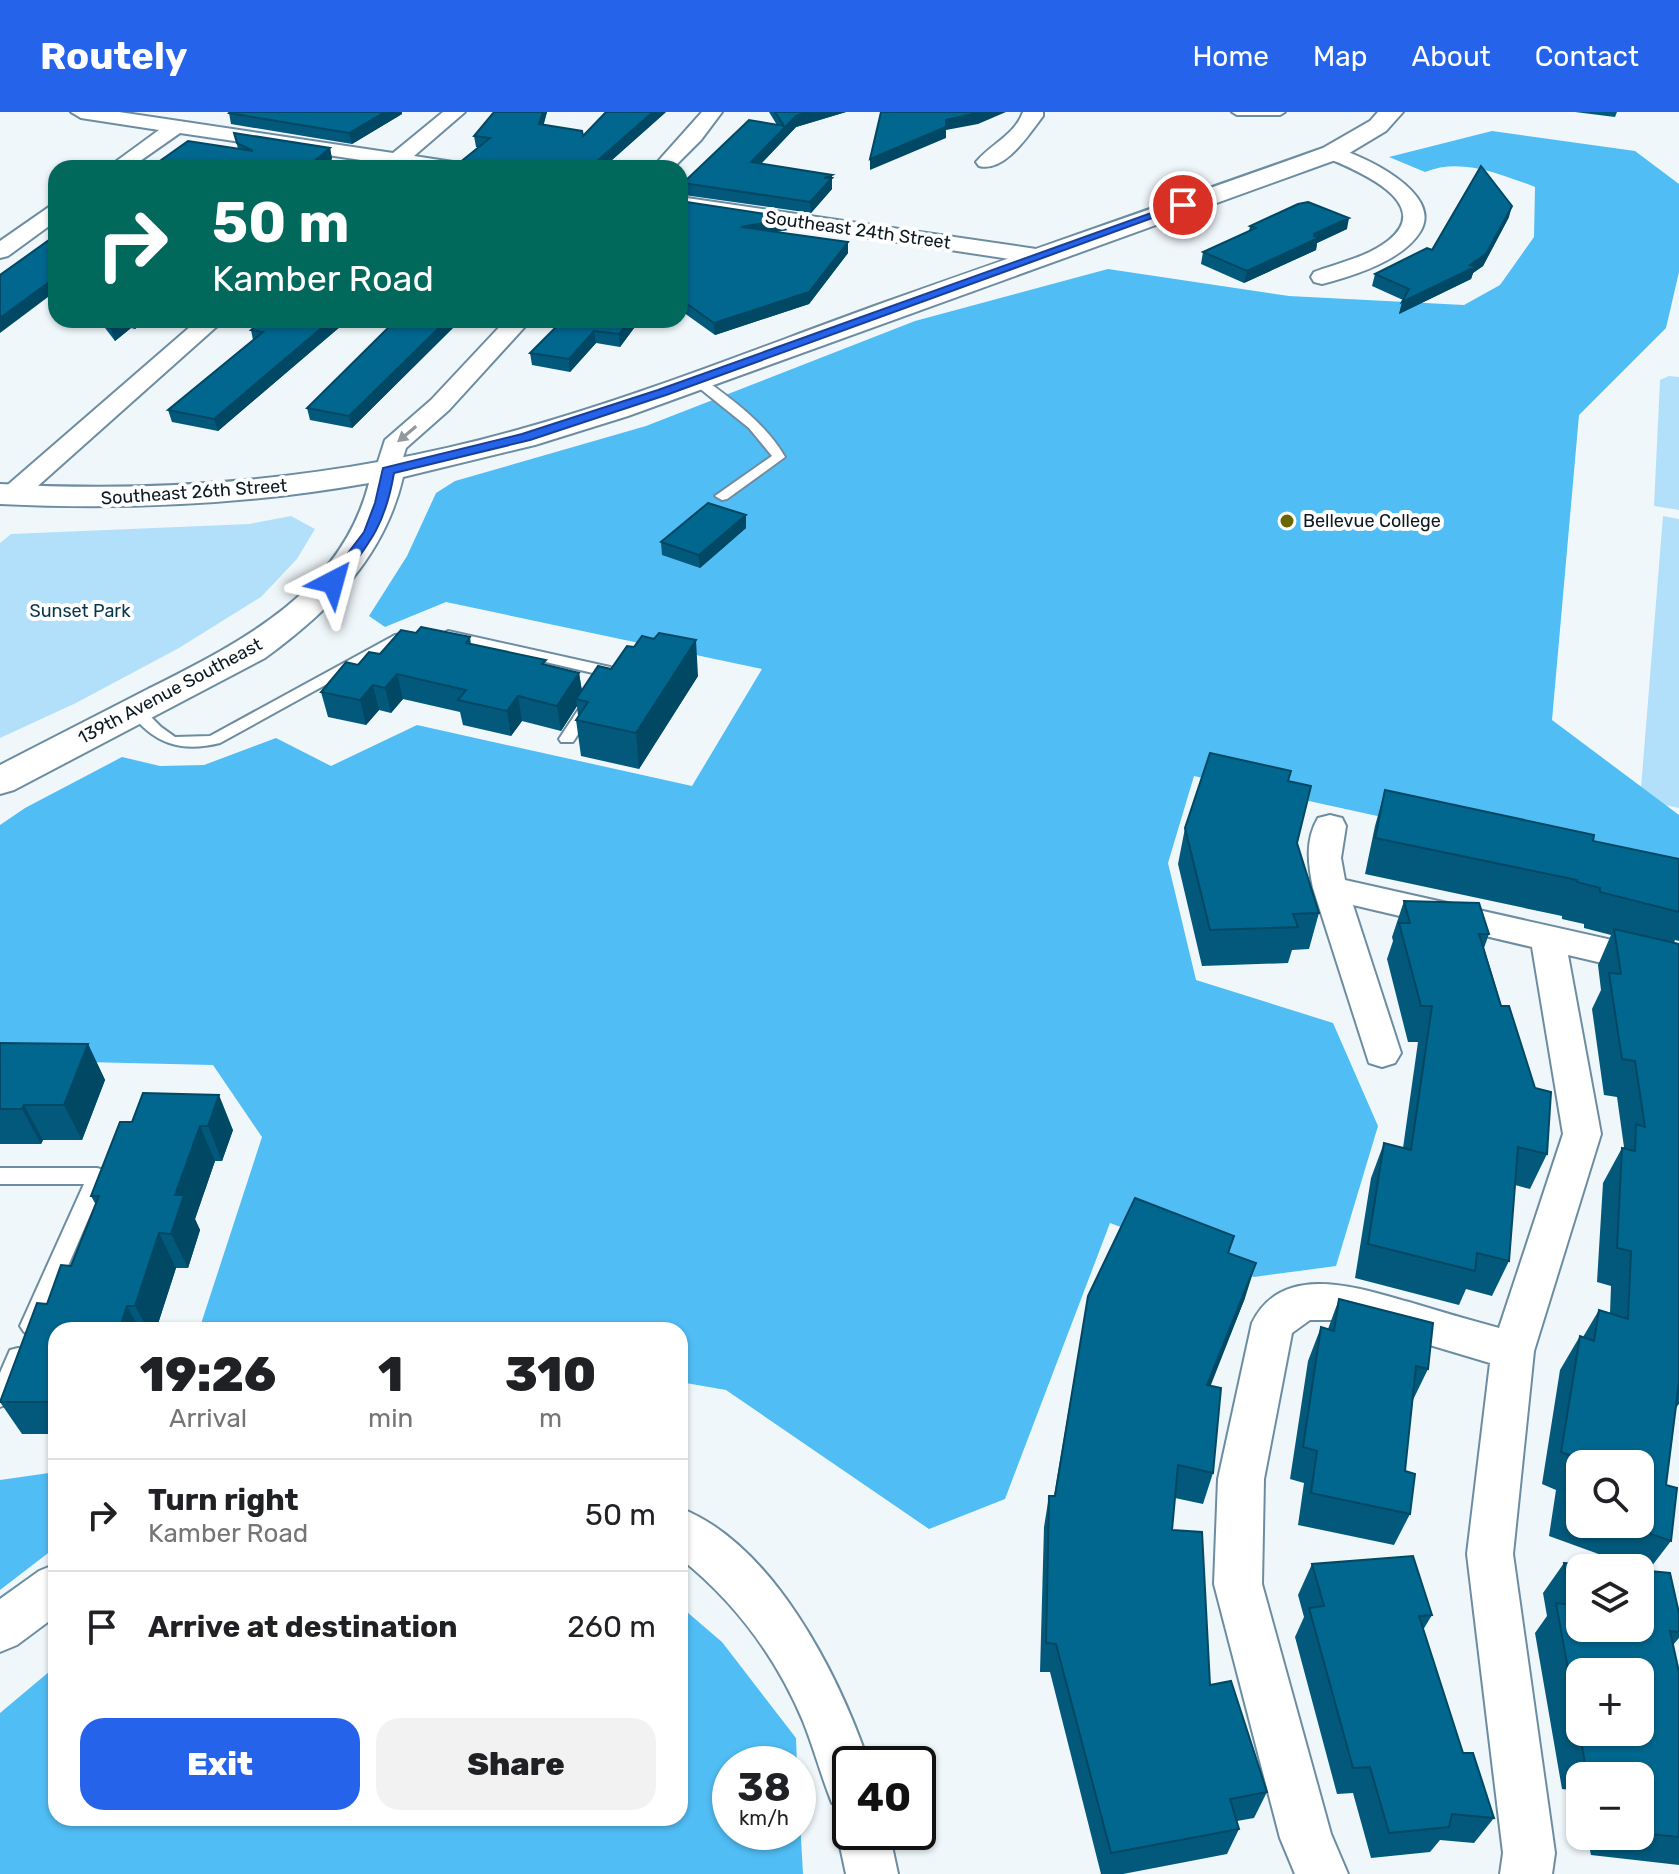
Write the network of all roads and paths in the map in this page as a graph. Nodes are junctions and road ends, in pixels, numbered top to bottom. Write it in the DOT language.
graph roads {
  1 [pos="81,112"];
  2 [pos="455,112"];
  3 [pos="712,112"];
  4 [pos="1033,112"];
  5 [pos="1237,112"];
  6 [pos="1280,112"];
  7 [pos="1391,112"];
  8 [pos="177,126"];
  9 [pos="1332,153"];
  10 [pos="128,160"];
  11 [pos="369,160"];
  12 [pos="397,160"];
  13 [pos="670,160"];
  14 [pos="986,162"];
  15 [pos="688,204"];
  16 [pos="48,217"];
  17 [pos="0,251"];
  18 [pos="1036,256"];
  19 [pos="1322,277"];
  20 [pos="203,328"];
  21 [pos="512,328"];
  22 [pos="697,380"];
  23 [pos="388,471"];
  24 [pos="722,496"];
  25 [pos="4,499"];
  26 [pos="137,711"];
  27 [pos="567,739"];
  28 [pos="0,781"];
  29 [pos="1330,826"];
  30 [pos="1330,888"];
  31 [pos="1548,939"];
  32 [pos="1679,968"];
  33 [pos="1382,1053"];
  34 [pos="0,1176"];
  35 [pos="1513,1351"];
  36 [pos="0,1397"];
  37 [pos="688,1536"];
  38 [pos="48,1593"];
  39 [pos="0,1628"];
  40 [pos="836,1746"];
  41 [pos="867,1850"];
  42 [pos="872,1874"];
  43 [pos="1322,1874"];
  44 [pos="1526,1874"];
  1 -- 8 [label="street"];
  2 -- 12 [label="street"];
  3 -- 13 [label="street"];
  4 -- 14 [label="street"];
  5 -- 6 [label="lane"];
  7 -- 9 [label="street, Southeast 26th Street"];
  8 -- 10 [label="street"];
  8 -- 11 [label="street"];
  9 -- 18 [label="street, Southeast 26th Street"];
  9 -- 19 [label="street"];
  15 -- 18 [label="street, Southeast 24th Street"];
  16 -- 17 [label="street"];
  18 -- 22 [label="street, Southeast 26th Street"];
  20 -- 25 [label="street"];
  21 -- 23 [label="street, 139th Avenue Southeast, one-way"];
  22 -- 23 [label="street, Southeast 26th Street"];
  22 -- 24 [label="lane"];
  23 -- 25 [label="street, Southeast 26th Street"];
  23 -- 26 [label="street, 139th Avenue Southeast"];
  26 -- 27 [label="lane"];
  26 -- 28 [label="street, 139th Avenue Southeast"];
  29 -- 30 [label="street"];
  30 -- 31 [label="street"];
  30 -- 33 [label="street"];
  31 -- 32 [label="street"];
  31 -- 35 [label="street"];
  34 -- 36 [label="lane"];
  35 -- 43 [label="street"];
  35 -- 44 [label="street"];
  37 -- 40 [label="street"];
  38 -- 39 [label="street"];
  41 -- 42 [label="street"];
}
